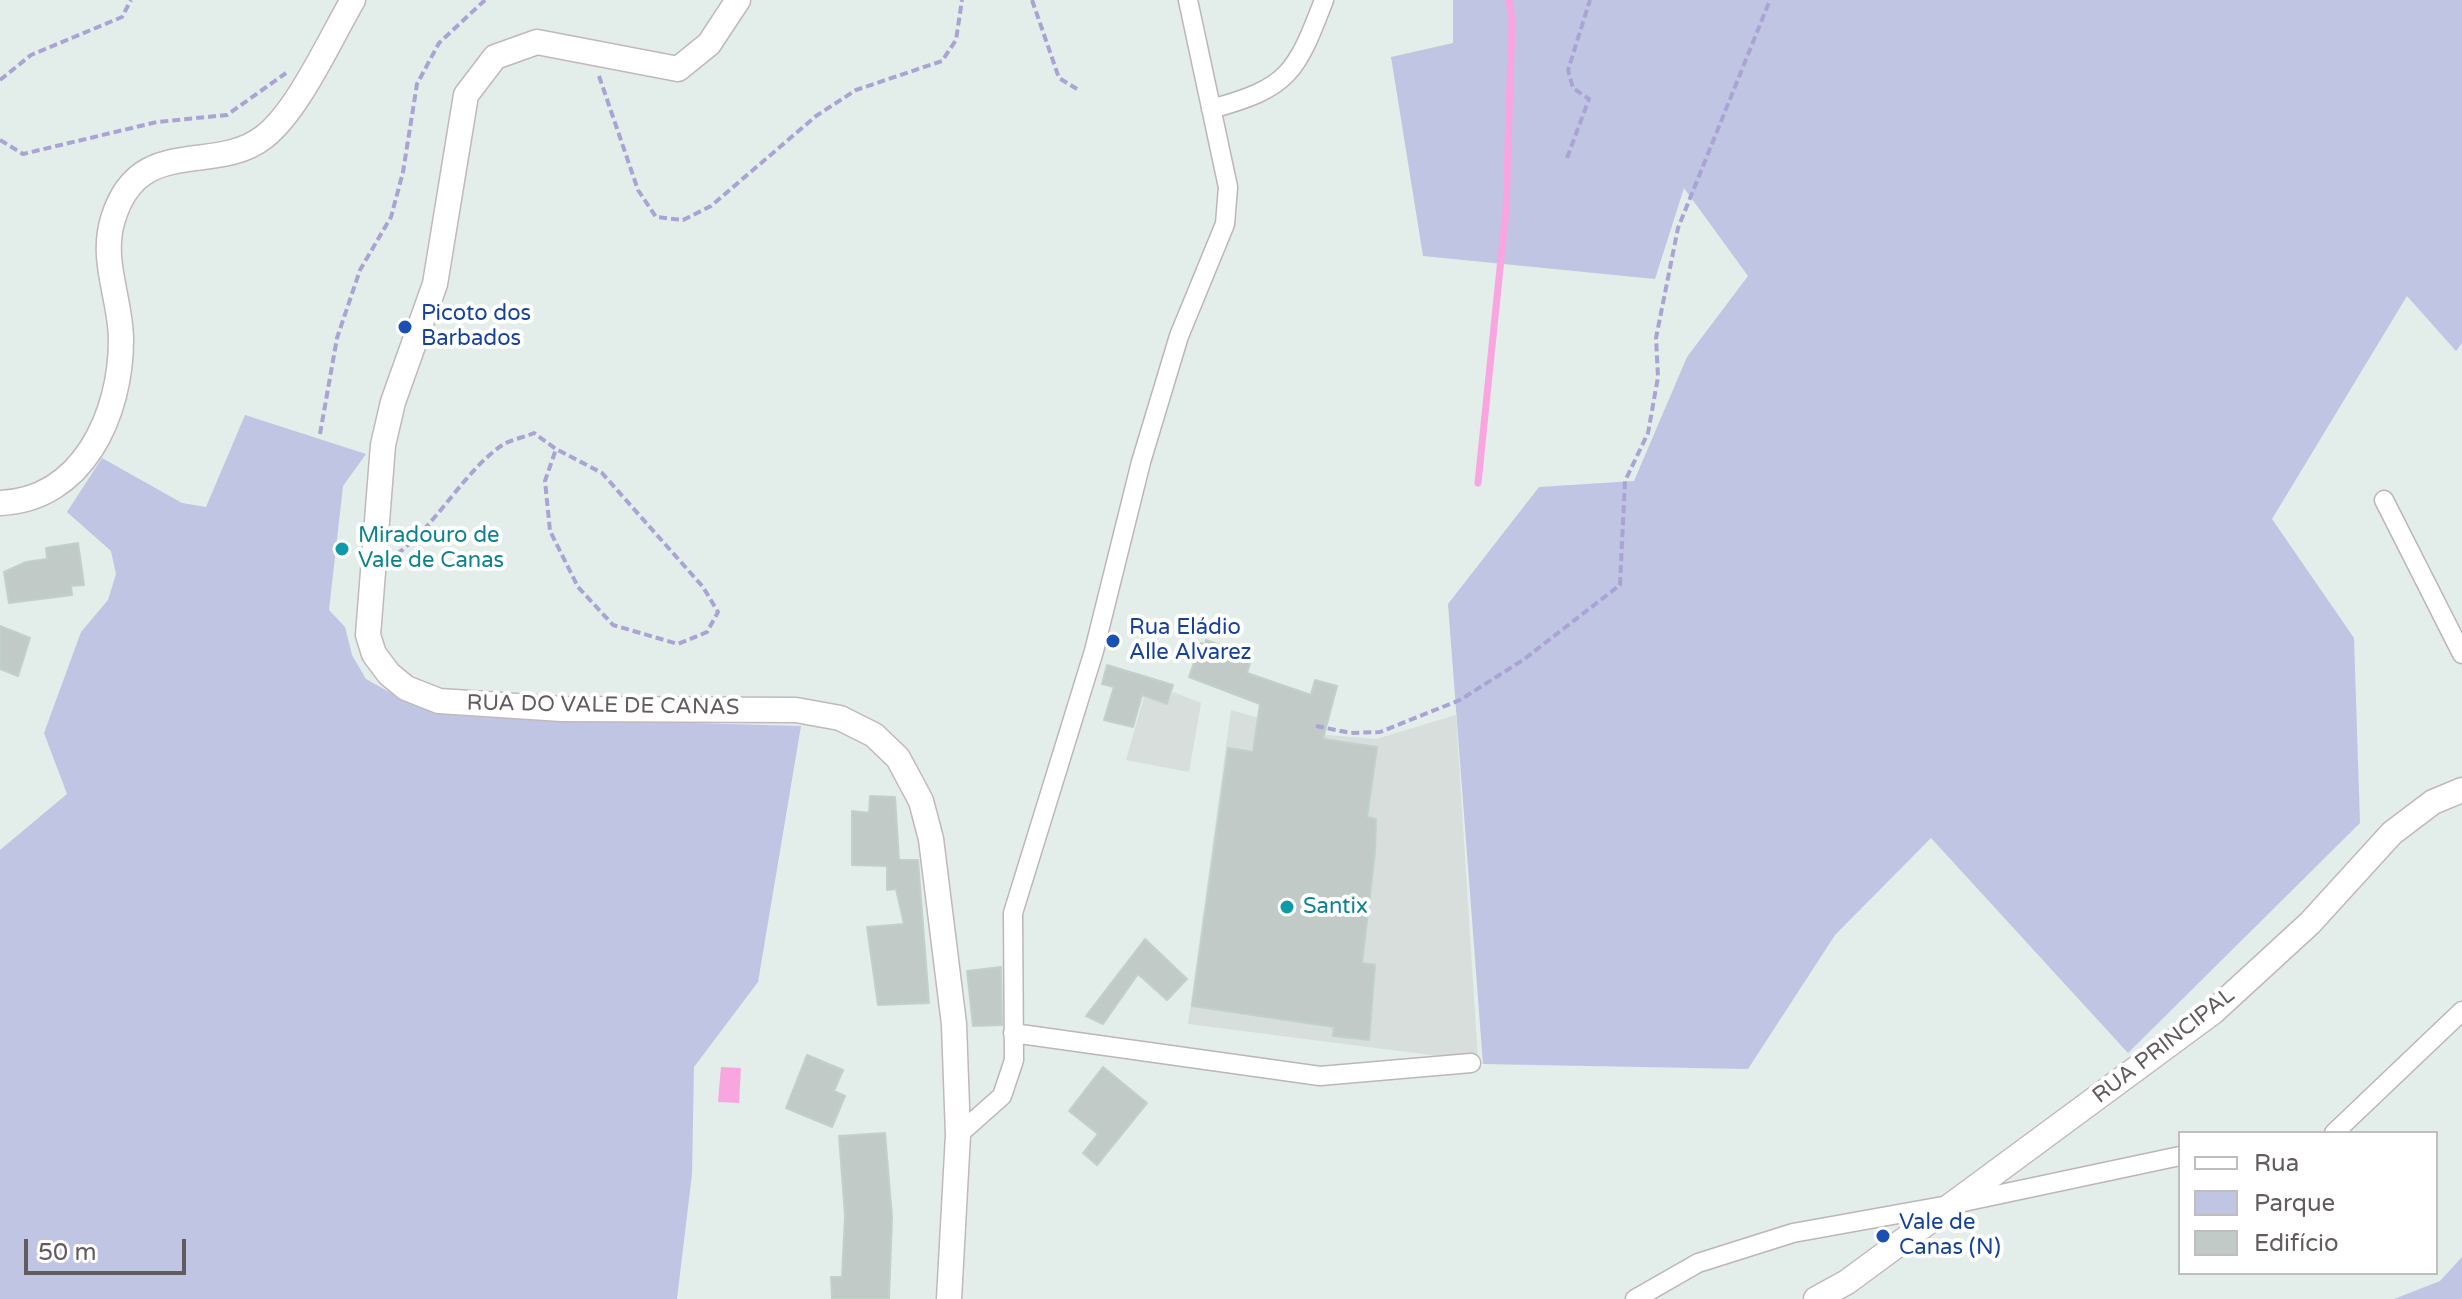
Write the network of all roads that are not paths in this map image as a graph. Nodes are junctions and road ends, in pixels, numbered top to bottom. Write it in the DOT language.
graph roads {
  1 [pos="353,0"];
  2 [pos="738,0"];
  3 [pos="1188,0"];
  4 [pos="1324,0"];
  5 [pos="1211,109"];
  6 [pos="2384,500"];
  7 [pos="0,503"];
  8 [pos="2462,654"];
  9 [pos="2462,790"];
  10 [pos="2462,1011"];
  11 [pos="1013,1033"];
  12 [pos="1471,1063"];
  13 [pos="2336,1131"];
  14 [pos="958,1135"];
  15 [pos="2178,1156"];
  16 [pos="1954,1204"];
  17 [pos="1850,1291"];
  18 [pos="949,1299"];
  19 [pos="1635,1299"];
  20 [pos="1816,1299"];
  1 -- 7 [label="street"];
  2 -- 14 [label="street, RUA DO VALE DE CANAS"];
  3 -- 5 [label="street"];
  4 -- 5 [label="street"];
  5 -- 11 [label="street"];
  6 -- 8 [label="street"];
  9 -- 16 [label="street, RUA PRINCIPAL"];
  10 -- 13 [label="street"];
  11 -- 12 [label="street"];
  11 -- 14 [label="street"];
  14 -- 18 [label="street, RUA DO VALE DE CANAS"];
  15 -- 16 [label="street"];
  16 -- 17 [label="street, RUA PRINCIPAL"];
  16 -- 19 [label="street"];
  17 -- 20 [label="street"];
}
